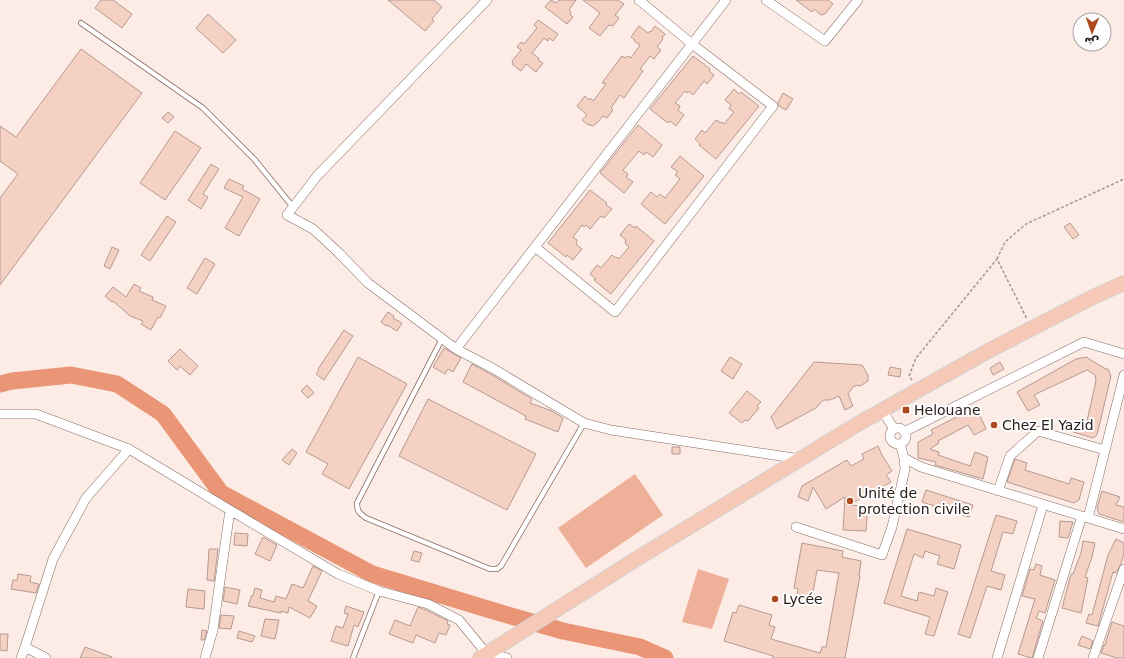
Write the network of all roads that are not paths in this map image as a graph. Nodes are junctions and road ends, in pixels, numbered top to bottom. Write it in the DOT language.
graph roads {
  1 [pos="488,0"];
  2 [pos="639,0"];
  3 [pos="726,0"];
  4 [pos="766,0"];
  5 [pos="858,0"];
  6 [pos="81,23"];
  7 [pos="692,44"];
  8 [pos="293,207"];
  9 [pos="535,247"];
  10 [pos="1124,283"];
  11 [pos="442,339"];
  12 [pos="456,349"];
  13 [pos="1124,354"];
  14 [pos="1124,375"];
  15 [pos="882,410"];
  16 [pos="0,414"];
  17 [pos="584,423"];
  18 [pos="894,429"];
  19 [pos="904,432"];
  20 [pos="900,444"];
  21 [pos="130,449"];
  22 [pos="1105,450"];
  23 [pos="904,458"];
  24 [pos="800,459"];
  25 [pos="998,491"];
  26 [pos="1043,505"];
  27 [pos="230,510"];
  28 [pos="1085,517"];
  29 [pos="796,528"];
  30 [pos="1124,529"];
  31 [pos="1124,569"];
  32 [pos="379,591"];
  33 [pos="25,647"];
  34 [pos="483,656"];
  35 [pos="21,658"];
  36 [pos="46,658"];
  37 [pos="205,658"];
  38 [pos="353,658"];
  39 [pos="507,658"];
  40 [pos="997,658"];
  41 [pos="1038,658"];
  42 [pos="1093,658"];
  1 -- 8 [label="street"];
  2 -- 7 [label="street"];
  3 -- 7 [label="street"];
  4 -- 5 [label="street"];
  6 -- 8 [label="lane"];
  7 -- 9 [label="street"];
  7 -- 9 [label="street"];
  8 -- 11 [label="street"];
  9 -- 12 [label="street"];
  10 -- 15 [label="main road"];
  11 -- 12 [label="street"];
  11 -- 17 [label="lane"];
  12 -- 17 [label="street"];
  13 -- 19 [label="street"];
  14 -- 22 [label="street"];
  15 -- 18 [label="street"];
  15 -- 24 [label="main road"];
  16 -- 21 [label="street"];
  17 -- 24 [label="street"];
  18 -- 19 [label="street"];
  18 -- 20 [label="street"];
  19 -- 20 [label="street"];
  20 -- 23 [label="street"];
  21 -- 27 [label="street"];
  21 -- 33 [label="street"];
  22 -- 25 [label="street"];
  22 -- 28 [label="street"];
  23 -- 25 [label="street"];
  23 -- 29 [label="street"];
  24 -- 34 [label="main road"];
  25 -- 26 [label="street"];
  26 -- 28 [label="street"];
  26 -- 40 [label="street"];
  27 -- 32 [label="street"];
  27 -- 37 [label="street"];
  28 -- 30 [label="street"];
  28 -- 41 [label="street"];
  31 -- 42 [label="street"];
  32 -- 34 [label="street"];
  32 -- 38 [label="lane"];
  33 -- 35 [label="street"];
  33 -- 36 [label="street"];
  34 -- 39 [label="street"];
}
